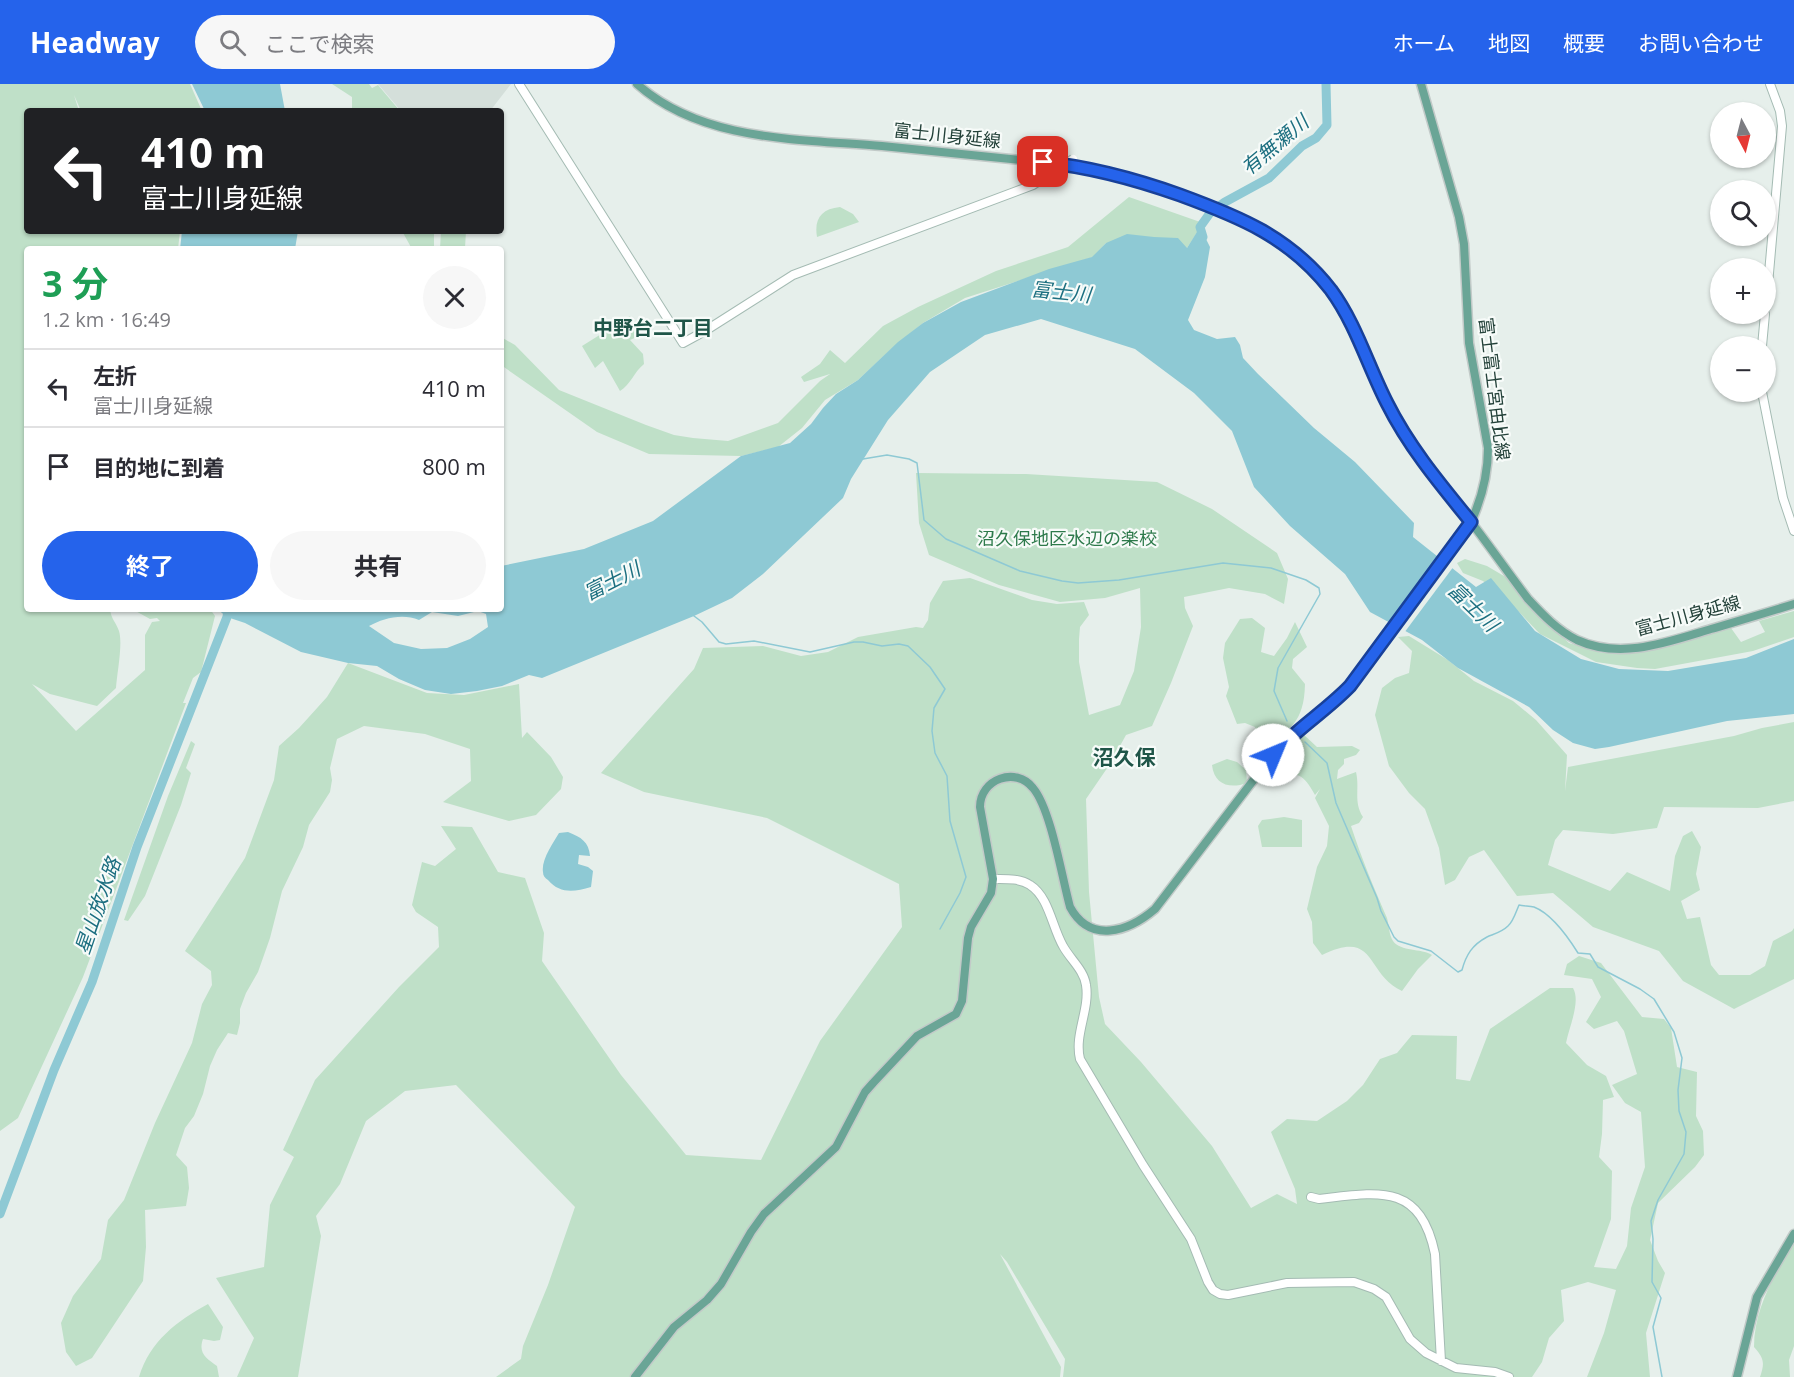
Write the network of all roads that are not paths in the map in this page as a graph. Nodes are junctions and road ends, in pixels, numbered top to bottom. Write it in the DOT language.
graph roads {
  1 [pos="519,84"];
  2 [pos="637,84"];
  3 [pos="1421,84"];
  4 [pos="1770,84"];
  5 [pos="1073,159"];
  6 [pos="1771,258"];
  7 [pos="1763,402"];
  8 [pos="1471,522"];
  9 [pos="1794,531"];
  10 [pos="1794,604"];
  11 [pos="993,879"];
  12 [pos="1311,1197"];
  13 [pos="1794,1234"];
  14 [pos="1441,1361"];
  15 [pos="634,1377"];
  16 [pos="1509,1377"];
  17 [pos="1737,1377"];
  1 -- 5 [label="street, bridge"];
  2 -- 8 [label="main road, 富士川身延線"];
  3 -- 8 [label="main road, 富士富士宮由比線"];
  4 -- 6 [label="street"];
  7 -- 9 [label="street"];
  8 -- 10 [label="main road, 富士川身延線"];
  8 -- 11 [label="main road, 富士富士宮由比線"];
  11 -- 14 [label="street"];
  11 -- 15 [label="main road, 富士富士宮由比線"];
  12 -- 14 [label="street"];
  13 -- 17 [label="main road"];
  14 -- 16 [label="street"];
}
